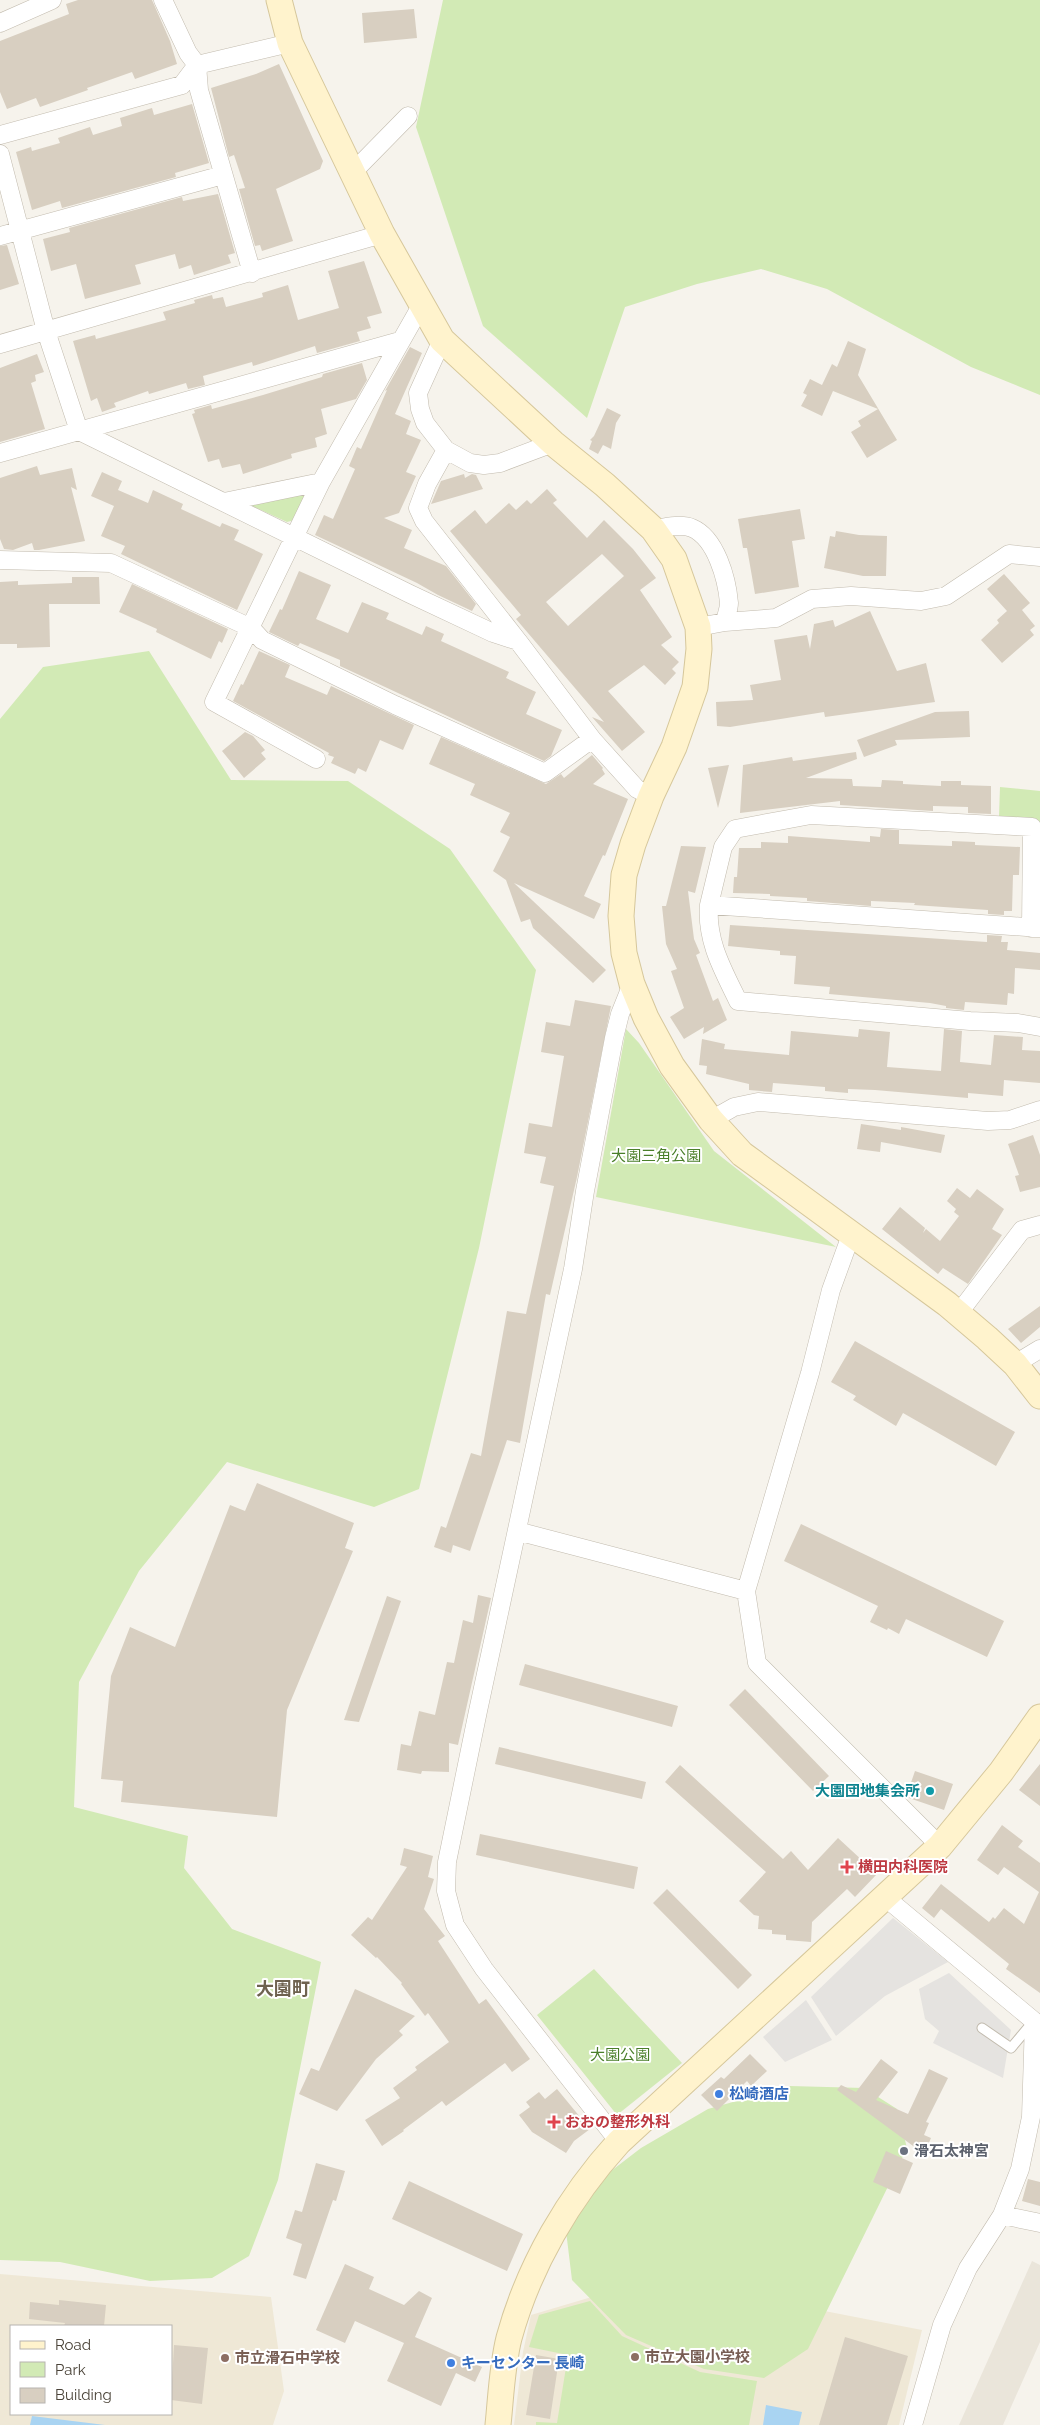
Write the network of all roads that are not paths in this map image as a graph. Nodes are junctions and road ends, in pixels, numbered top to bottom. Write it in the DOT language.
graph roads {
  1 [pos="52,0"];
  2 [pos="163,0"];
  3 [pos="279,0"];
  4 [pos="0,23"];
  5 [pos="290,43"];
  6 [pos="197,65"];
  7 [pos="408,116"];
  8 [pos="0,135"];
  9 [pos="0,154"];
  10 [pos="353,172"];
  11 [pos="223,176"];
  12 [pos="19,231"];
  13 [pos="382,234"];
  14 [pos="0,236"];
  15 [pos="252,273"];
  16 [pos="421,306"];
  17 [pos="46,331"];
  18 [pos="442,340"];
  19 [pos="400,341"];
  20 [pos="0,344"];
  21 [pos="79,431"];
  22 [pos="553,443"];
  23 [pos="446,450"];
  24 [pos="0,453"];
  25 [pos="321,482"];
  26 [pos="224,502"];
  27 [pos="653,529"];
  28 [pos="295,536"];
  29 [pos="1040,557"];
  30 [pos="0,560"];
  31 [pos="725,622"];
  32 [pos="698,627"];
  33 [pos="251,628"];
  34 [pos="518,642"];
  35 [pos="592,739"];
  36 [pos="316,759"];
  37 [pos="651,796"];
  38 [pos="709,906"];
  39 [pos="1036,928"];
  40 [pos="632,984"];
  41 [pos="1040,1027"];
  42 [pos="1040,1110"];
  43 [pos="711,1120"];
  44 [pos="1040,1225"];
  45 [pos="851,1234"];
  46 [pos="958,1314"];
  47 [pos="1040,1349"];
  48 [pos="1015,1364"];
  49 [pos="1040,1396"];
  50 [pos="518,1531"];
  51 [pos="746,1591"];
  52 [pos="1040,1717"];
  53 [pos="940,1846"];
  54 [pos="886,1898"];
  55 [pos="1037,2024"];
  56 [pos="982,2028"];
  57 [pos="619,2142"];
  58 [pos="1002,2216"];
  59 [pos="1040,2223"];
  60 [pos="498,2425"];
  61 [pos="913,2425"];
  1 -- 4 [label="street"];
  2 -- 6 [label="street"];
  3 -- 5 [label="street"];
  5 -- 6 [label="street"];
  5 -- 10 [label="street"];
  6 -- 8 [label="street"];
  6 -- 11 [label="street"];
  7 -- 10 [label="street"];
  9 -- 12 [label="street"];
  10 -- 13 [label="street"];
  11 -- 12 [label="street"];
  11 -- 15 [label="street"];
  12 -- 14 [label="street"];
  12 -- 17 [label="street"];
  13 -- 15 [label="street"];
  13 -- 16 [label="street"];
  15 -- 17 [label="street"];
  16 -- 18 [label="street"];
  16 -- 19 [label="street"];
  17 -- 20 [label="street"];
  17 -- 21 [label="street"];
  18 -- 22 [label="street"];
  18 -- 23 [label="street"];
  19 -- 21 [label="street"];
  19 -- 25 [label="street"];
  21 -- 24 [label="street"];
  21 -- 26 [label="street"];
  22 -- 23 [label="street"];
  22 -- 27 [label="street"];
  23 -- 34 [label="street"];
  25 -- 26 [label="street"];
  25 -- 28 [label="street"];
  26 -- 28 [label="street"];
  27 -- 31 [label="street"];
  27 -- 32 [label="street"];
  28 -- 33 [label="street"];
  28 -- 34 [label="street"];
  29 -- 31 [label="street"];
  30 -- 33 [label="street"];
  31 -- 32 [label="street"];
  32 -- 37 [label="street"];
  33 -- 35 [label="street"];
  33 -- 36 [label="street"];
  34 -- 35 [label="street"];
  35 -- 37 [label="street"];
  37 -- 40 [label="street"];
  38 -- 39 [label="street"];
  38 -- 39 [label="street"];
  38 -- 41 [label="street"];
  40 -- 43 [label="street"];
  40 -- 50 [label="street"];
  42 -- 43 [label="street"];
  43 -- 45 [label="street"];
  44 -- 46 [label="street"];
  45 -- 46 [label="street"];
  45 -- 51 [label="street"];
  46 -- 48 [label="street"];
  47 -- 48 [label="street"];
  48 -- 49 [label="street"];
  50 -- 51 [label="street"];
  50 -- 57 [label="street"];
  51 -- 53 [label="street"];
  52 -- 53 [label="street"];
  53 -- 54 [label="street"];
  54 -- 55 [label="street"];
  54 -- 57 [label="street"];
  55 -- 56 [label="lane"];
  55 -- 58 [label="street"];
  57 -- 60 [label="street"];
  58 -- 59 [label="street"];
  58 -- 61 [label="street"];
}
